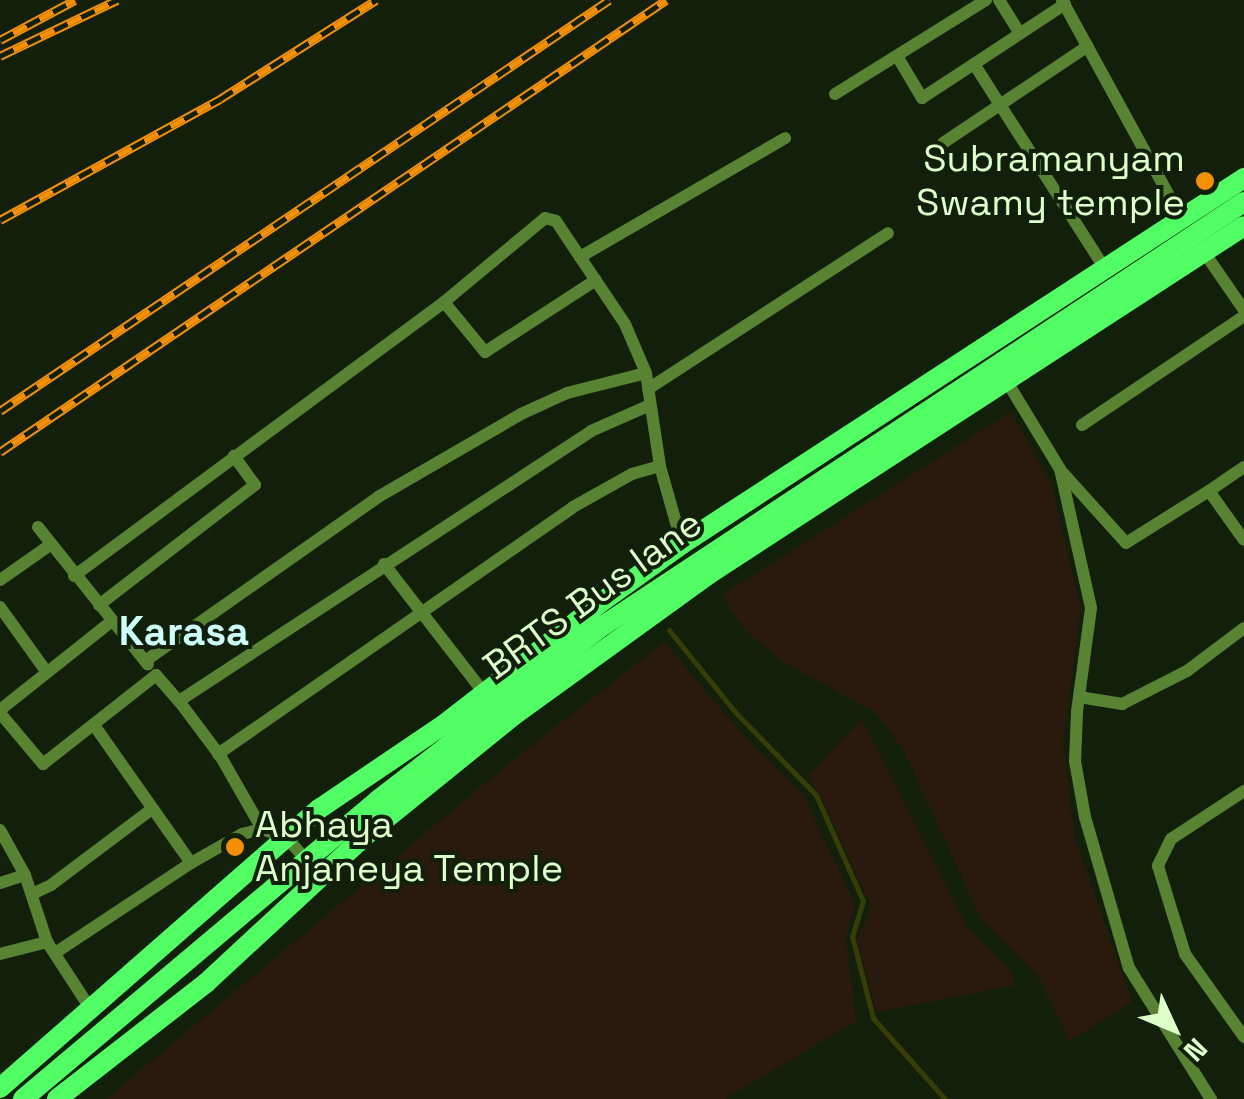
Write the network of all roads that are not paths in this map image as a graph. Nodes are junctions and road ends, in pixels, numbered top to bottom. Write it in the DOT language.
graph roads {
  1 [pos="986,0"];
  2 [pos="1000,0"];
  3 [pos="1064,2"];
  4 [pos="1020,33"];
  5 [pos="1088,46"];
  6 [pos="897,56"];
  7 [pos="974,64"];
  8 [pos="835,94"];
  9 [pos="999,104"];
  10 [pos="786,138"];
  11 [pos="943,143"];
  12 [pos="1244,178"];
  13 [pos="1244,202"];
  14 [pos="1182,219"];
  15 [pos="1244,226"];
  16 [pos="888,233"];
  17 [pos="1204,252"];
  18 [pos="580,256"];
  19 [pos="1104,267"];
  20 [pos="596,280"];
  21 [pos="444,302"];
  22 [pos="1244,313"];
  23 [pos="646,373"];
  24 [pos="1006,380"];
  25 [pos="648,388"];
  26 [pos="650,406"];
  27 [pos="1082,425"];
  28 [pos="234,456"];
  29 [pos="660,466"];
  30 [pos="1244,467"];
  31 [pos="1060,469"];
  32 [pos="1209,491"];
  33 [pos="38,527"];
  34 [pos="1244,540"];
  35 [pos="682,544"];
  36 [pos="50,545"];
  37 [pos="384,564"];
  38 [pos="74,576"];
  39 [pos="0,580"];
  40 [pos="99,606"];
  41 [pos="0,607"];
  42 [pos="422,611"];
  43 [pos="112,621"];
  44 [pos="1244,628"];
  45 [pos="145,661"];
  46 [pos="46,671"];
  47 [pos="156,675"];
  48 [pos="484,693"];
  49 [pos="1079,697"];
  50 [pos="179,702"];
  51 [pos="0,712"];
  52 [pos="94,725"];
  53 [pos="218,754"];
  54 [pos="1244,791"];
  55 [pos="152,809"];
  56 [pos="262,829"];
  57 [pos="0,830"];
  58 [pos="286,836"];
  59 [pos="192,864"];
  60 [pos="313,868"];
  61 [pos="25,875"];
  62 [pos="0,882"];
  63 [pos="32,894"];
  64 [pos="0,954"];
  65 [pos="55,954"];
  66 [pos="92,1011"];
  67 [pos="1244,1037"];
  68 [pos="0,1088"];
  69 [pos="22,1099"];
  70 [pos="56,1099"];
  71 [pos="1212,1099"];
  1 -- 6 [label="street"];
  2 -- 4 [label="street"];
  3 -- 4 [label="street"];
  3 -- 5 [label="street"];
  4 -- 7 [label="street"];
  5 -- 9 [label="street"];
  5 -- 14 [label="street"];
  6 -- 7 [label="street"];
  6 -- 8 [label="street"];
  7 -- 9 [label="street"];
  9 -- 11 [label="street"];
  9 -- 19 [label="street"];
  10 -- 18 [label="street"];
  12 -- 14 [label="main road"];
  13 -- 60 [label="main road, BRTS Bus lane"];
  14 -- 19 [label="main road"];
  15 -- 17 [label="main road"];
  16 -- 25 [label="street"];
  17 -- 22 [label="street"];
  17 -- 24 [label="main road"];
  18 -- 20 [label="street"];
  18 -- 21 [label="street"];
  19 -- 35 [label="main road"];
  20 -- 21 [label="street"];
  20 -- 23 [label="street"];
  21 -- 28 [label="street"];
  22 -- 27 [label="street"];
  23 -- 25 [label="street"];
  23 -- 45 [label="street"];
  24 -- 31 [label="street"];
  24 -- 60 [label="main road"];
  25 -- 26 [label="street"];
  26 -- 29 [label="street"];
  26 -- 37 [label="street"];
  28 -- 38 [label="street"];
  28 -- 40 [label="street"];
  29 -- 35 [label="street"];
  29 -- 42 [label="street"];
  30 -- 32 [label="street"];
  31 -- 32 [label="street"];
  31 -- 49 [label="street"];
  32 -- 34 [label="street"];
  33 -- 36 [label="street"];
  35 -- 48 [label="main road"];
  36 -- 38 [label="street"];
  36 -- 39 [label="street"];
  37 -- 42 [label="street"];
  37 -- 50 [label="street"];
  38 -- 40 [label="street"];
  40 -- 43 [label="street"];
  41 -- 46 [label="street"];
  42 -- 48 [label="street"];
  42 -- 53 [label="street"];
  43 -- 45 [label="street"];
  43 -- 46 [label="street"];
  44 -- 49 [label="street"];
  45 -- 47 [label="street"];
  46 -- 51 [label="street"];
  47 -- 50 [label="street"];
  47 -- 52 [label="street"];
  48 -- 58 [label="main road"];
  49 -- 71 [label="street"];
  50 -- 53 [label="street"];
  51 -- 52 [label="street"];
  52 -- 55 [label="street"];
  53 -- 56 [label="street"];
  54 -- 67 [label="street"];
  55 -- 59 [label="street"];
  55 -- 63 [label="street"];
  56 -- 58 [label="street"];
  56 -- 59 [label="street"];
  57 -- 61 [label="street"];
  58 -- 60 [label="street"];
  58 -- 66 [label="main road"];
  59 -- 65 [label="street"];
  60 -- 69 [label="main road, BRTS Bus lane"];
  60 -- 70 [label="main road"];
  61 -- 62 [label="street"];
  61 -- 63 [label="street"];
  63 -- 65 [label="street"];
  64 -- 65 [label="street"];
  65 -- 66 [label="street"];
  66 -- 68 [label="main road"];
}
